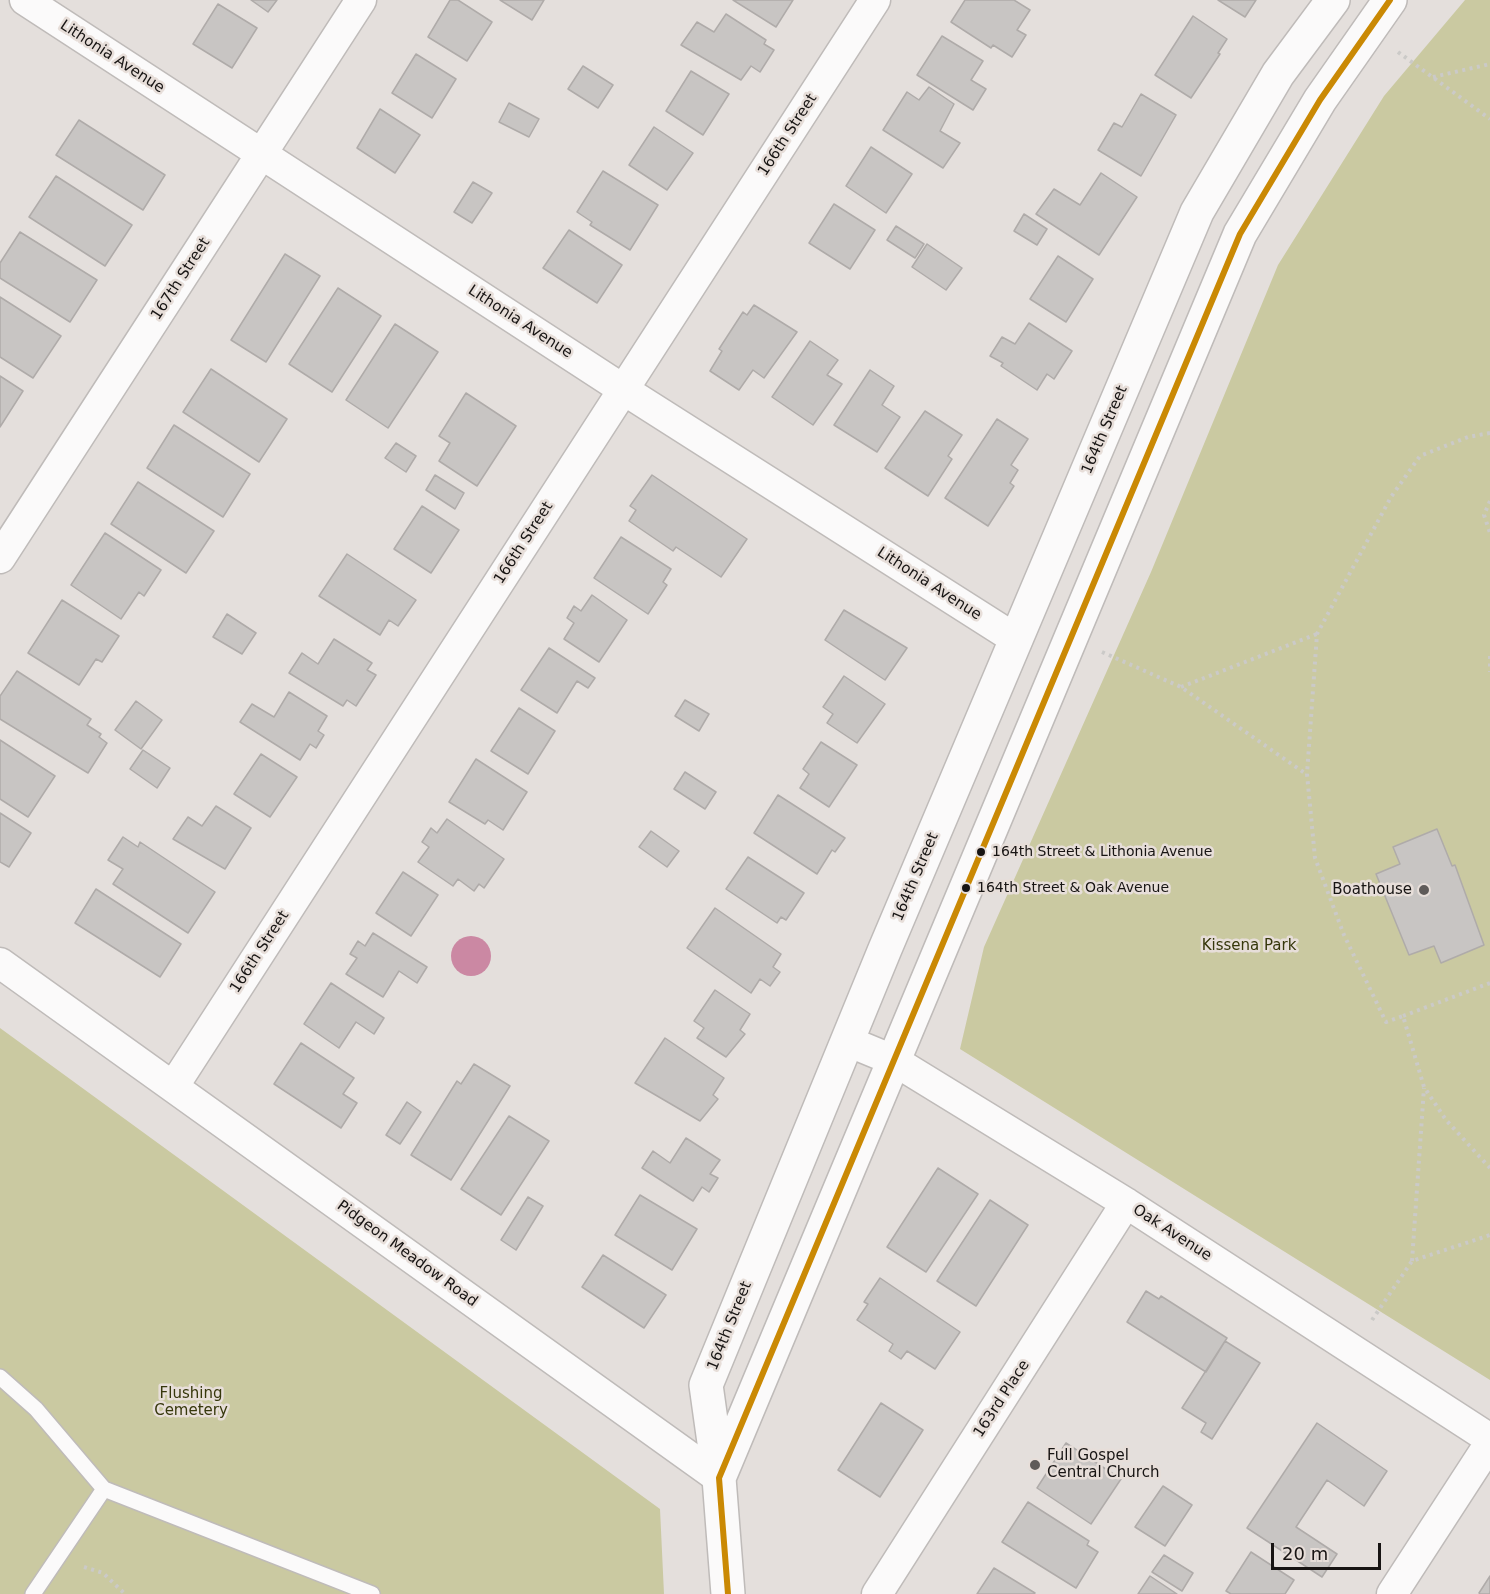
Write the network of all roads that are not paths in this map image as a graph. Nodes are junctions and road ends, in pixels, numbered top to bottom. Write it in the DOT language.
graph roads {
  1 [pos="25,0"];
  2 [pos="361,0"];
  3 [pos="875,0"];
  4 [pos="1333,0"];
  5 [pos="1390,0"];
  6 [pos="262,154"];
  7 [pos="624,390"];
  8 [pos="0,558"];
  9 [pos="1017,640"];
  10 [pos="0,963"];
  11 [pos="847,1041"];
  12 [pos="893,1060"];
  13 [pos="173,1087"];
  14 [pos="1126,1203"];
  15 [pos="0,1377"];
  16 [pos="1490,1441"];
  17 [pos="719,1478"];
  18 [pos="104,1489"];
  19 [pos="33,1594"];
  20 [pos="372,1594"];
  21 [pos="728,1594"];
  22 [pos="877,1594"];
  23 [pos="1392,1594"];
  1 -- 6 [label="street, Lithonia Avenue"];
  2 -- 6 [label="street, 167th Street"];
  3 -- 7 [label="street, 166th Street"];
  4 -- 9 [label="street, 164th Street"];
  5 -- 12 [label="street"];
  6 -- 7 [label="street, Lithonia Avenue"];
  6 -- 8 [label="street, 167th Street"];
  7 -- 9 [label="street, Lithonia Avenue"];
  7 -- 13 [label="street, 166th Street"];
  9 -- 11 [label="street, 164th Street"];
  10 -- 13 [label="street, Pidgeon Meadow Road"];
  11 -- 12 [label="street, Oak Avenue"];
  11 -- 17 [label="street, 164th Street"];
  12 -- 14 [label="street, Oak Avenue"];
  12 -- 17 [label="street"];
  13 -- 17 [label="street, Pidgeon Meadow Road"];
  14 -- 16 [label="street, Oak Avenue"];
  14 -- 22 [label="street, 163rd Place"];
  15 -- 18 [label="lane"];
  16 -- 23 [label="street"];
  17 -- 21 [label="street"];
  18 -- 19 [label="lane"];
  18 -- 20 [label="lane"];
}
